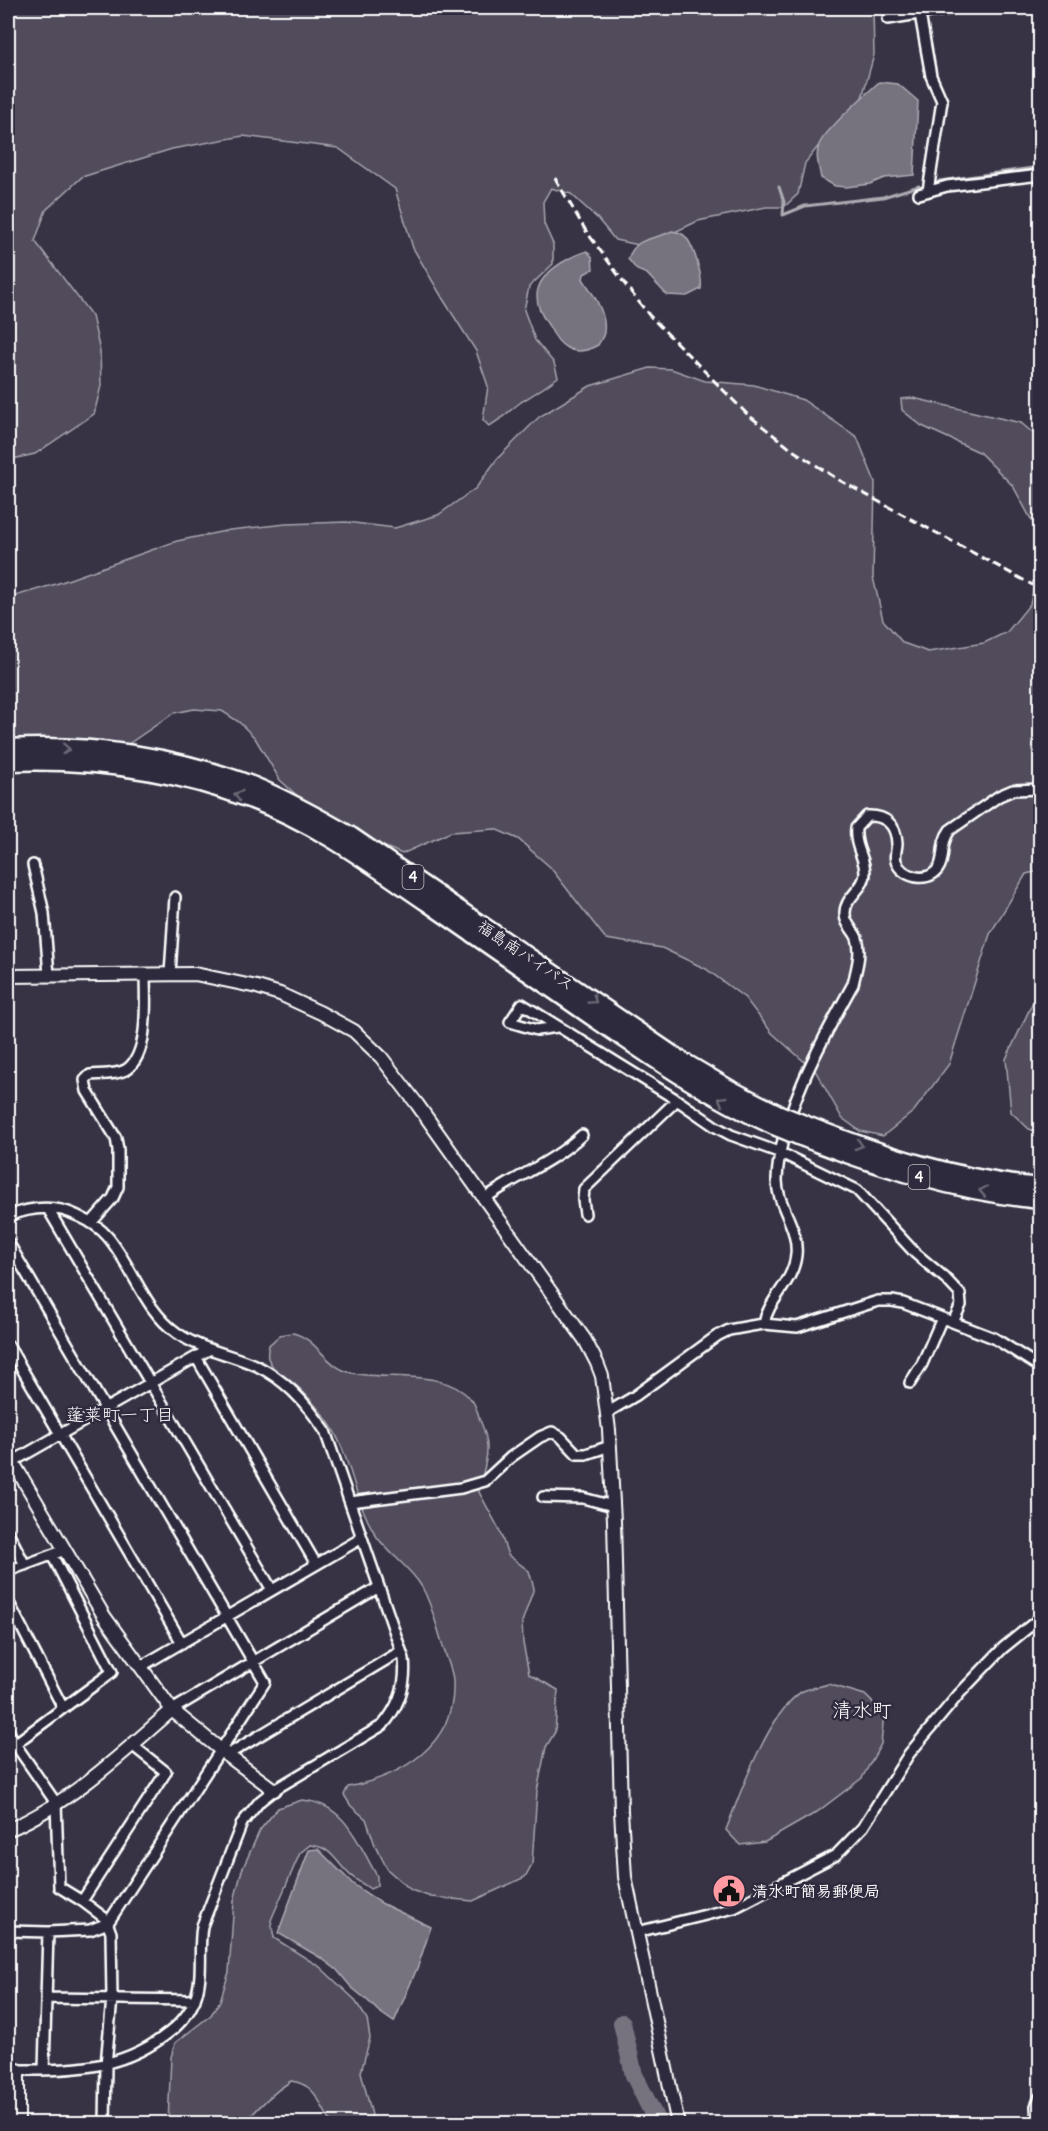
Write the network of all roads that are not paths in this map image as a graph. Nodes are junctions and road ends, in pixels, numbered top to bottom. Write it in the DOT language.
graph roads {
  1 [pos="955,8"];
  2 [pos="920,14"];
  3 [pos="888,19"];
  4 [pos="1041,175"];
  5 [pos="8,748"];
  6 [pos="8,762"];
  7 [pos="1041,789"];
  8 [pos="33,865"];
  9 [pos="175,897"];
  10 [pos="145,974"];
  11 [pos="170,974"];
  12 [pos="49,975"];
  13 [pos="8,976"];
  14 [pos="557,1027"];
  15 [pos="677,1100"];
  16 [pos="775,1119"];
  17 [pos="803,1130"];
  18 [pos="582,1135"];
  19 [pos="781,1153"];
  20 [pos="1041,1187"];
  21 [pos="483,1199"];
  22 [pos="1041,1200"];
  23 [pos="48,1209"];
  24 [pos="585,1214"];
  25 [pos="8,1216"];
  26 [pos="92,1223"];
  27 [pos="8,1242"];
  28 [pos="942,1318"];
  29 [pos="953,1322"];
  30 [pos="764,1324"];
  31 [pos="8,1345"];
  32 [pos="210,1349"];
  33 [pos="196,1357"];
  34 [pos="1041,1367"];
  35 [pos="151,1383"];
  36 [pos="910,1383"];
  37 [pos="105,1409"];
  38 [pos="608,1412"];
  39 [pos="60,1435"];
  40 [pos="610,1446"];
  41 [pos="10,1458"];
  42 [pos="543,1497"];
  43 [pos="350,1502"];
  44 [pos="613,1506"];
  45 [pos="8,1532"];
  46 [pos="362,1538"];
  47 [pos="64,1550"];
  48 [pos="52,1555"];
  49 [pos="25,1564"];
  50 [pos="316,1564"];
  51 [pos="8,1570"];
  52 [pos="379,1587"];
  53 [pos="272,1590"];
  54 [pos="8,1602"];
  55 [pos="226,1617"];
  56 [pos="1041,1618"];
  57 [pos="182,1643"];
  58 [pos="401,1651"];
  59 [pos="254,1661"];
  60 [pos="140,1667"];
  61 [pos="63,1708"];
  62 [pos="172,1710"];
  63 [pos="8,1730"];
  64 [pos="132,1745"];
  65 [pos="11,1747"];
  66 [pos="224,1753"];
  67 [pos="274,1790"];
  68 [pos="56,1803"];
  69 [pos="8,1830"];
  70 [pos="82,1901"];
  71 [pos="108,1923"];
  72 [pos="8,1932"];
  73 [pos="48,1932"];
  74 [pos="638,1932"];
  75 [pos="46,1998"];
  76 [pos="112,1998"];
  77 [pos="195,2000"];
  78 [pos="106,2065"];
  79 [pos="13,2070"];
  80 [pos="44,2070"];
  81 [pos="1041,2097"];
  82 [pos="18,2124"];
  83 [pos="105,2124"];
  84 [pos="678,2124"];
  85 [pos="1037,2124"];
  1 -- 2 [label="street"];
  2 -- 3 [label="street"];
  2 -- 4 [label="street"];
  5 -- 16 [label="highway, 福島南バイパス / 4, one-way"];
  16 -- 6 [label="highway, 福島南バイパス / 4, one-way"];
  7 -- 19 [label="street"];
  8 -- 12 [label="street"];
  9 -- 11 [label="street"];
  10 -- 11 [label="street"];
  10 -- 12 [label="street"];
  10 -- 26 [label="street"];
  11 -- 21 [label="street"];
  12 -- 13 [label="street"];
  14 -- 14 [label="street"];
  14 -- 15 [label="street"];
  15 -- 19 [label="street"];
  15 -- 24 [label="street"];
  16 -- 17 [label="highway, 福島南バイパス / 4, bridge"];
  17 -- 20 [label="highway, 福島南バイパス / 4, one-way"];
  22 -- 17 [label="highway, 福島南バイパス / 4, one-way"];
  18 -- 21 [label="street"];
  19 -- 29 [label="street"];
  19 -- 30 [label="street"];
  21 -- 38 [label="street"];
  23 -- 25 [label="street"];
  23 -- 26 [label="street"];
  23 -- 35 [label="street"];
  26 -- 32 [label="street"];
  27 -- 37 [label="street"];
  28 -- 29 [label="street"];
  28 -- 30 [label="street"];
  28 -- 36 [label="street"];
  29 -- 34 [label="street"];
  30 -- 38 [label="street"];
  31 -- 39 [label="street"];
  32 -- 33 [label="street"];
  32 -- 43 [label="street"];
  33 -- 35 [label="street"];
  33 -- 50 [label="street"];
  35 -- 37 [label="street"];
  35 -- 53 [label="street"];
  37 -- 39 [label="street"];
  37 -- 55 [label="street"];
  38 -- 40 [label="street"];
  39 -- 41 [label="street"];
  39 -- 57 [label="street"];
  40 -- 43 [label="street"];
  40 -- 44 [label="street"];
  41 -- 47 [label="street"];
  42 -- 44 [label="street"];
  43 -- 46 [label="street"];
  44 -- 74 [label="street"];
  45 -- 49 [label="street"];
  46 -- 50 [label="street"];
  46 -- 52 [label="street"];
  47 -- 48 [label="street"];
  47 -- 60 [label="street"];
  48 -- 49 [label="street"];
  48 -- 61 [label="street"];
  49 -- 51 [label="street"];
  50 -- 53 [label="street"];
  52 -- 58 [label="street"];
  52 -- 59 [label="street"];
  53 -- 55 [label="street"];
  54 -- 61 [label="street"];
  55 -- 57 [label="street"];
  55 -- 59 [label="street"];
  56 -- 74 [label="street"];
  57 -- 60 [label="street"];
  58 -- 66 [label="street"];
  58 -- 67 [label="street"];
  59 -- 62 [label="street"];
  59 -- 66 [label="street"];
  60 -- 62 [label="street"];
  61 -- 65 [label="street"];
  62 -- 64 [label="street"];
  62 -- 66 [label="street"];
  63 -- 65 [label="street"];
  64 -- 68 [label="street"];
  64 -- 70 [label="street"];
  65 -- 68 [label="street"];
  66 -- 67 [label="street"];
  66 -- 71 [label="street"];
  67 -- 77 [label="street"];
  68 -- 69 [label="street"];
  68 -- 70 [label="street"];
  70 -- 71 [label="street"];
  71 -- 73 [label="street"];
  71 -- 76 [label="street"];
  72 -- 73 [label="street"];
  73 -- 75 [label="street"];
  74 -- 84 [label="street"];
  75 -- 76 [label="street"];
  75 -- 80 [label="street"];
  76 -- 77 [label="street"];
  76 -- 78 [label="street"];
  77 -- 78 [label="street"];
  78 -- 80 [label="street"];
  78 -- 83 [label="street"];
  79 -- 80 [label="street"];
  79 -- 82 [label="street"];
  81 -- 85 [label="street"];
}
